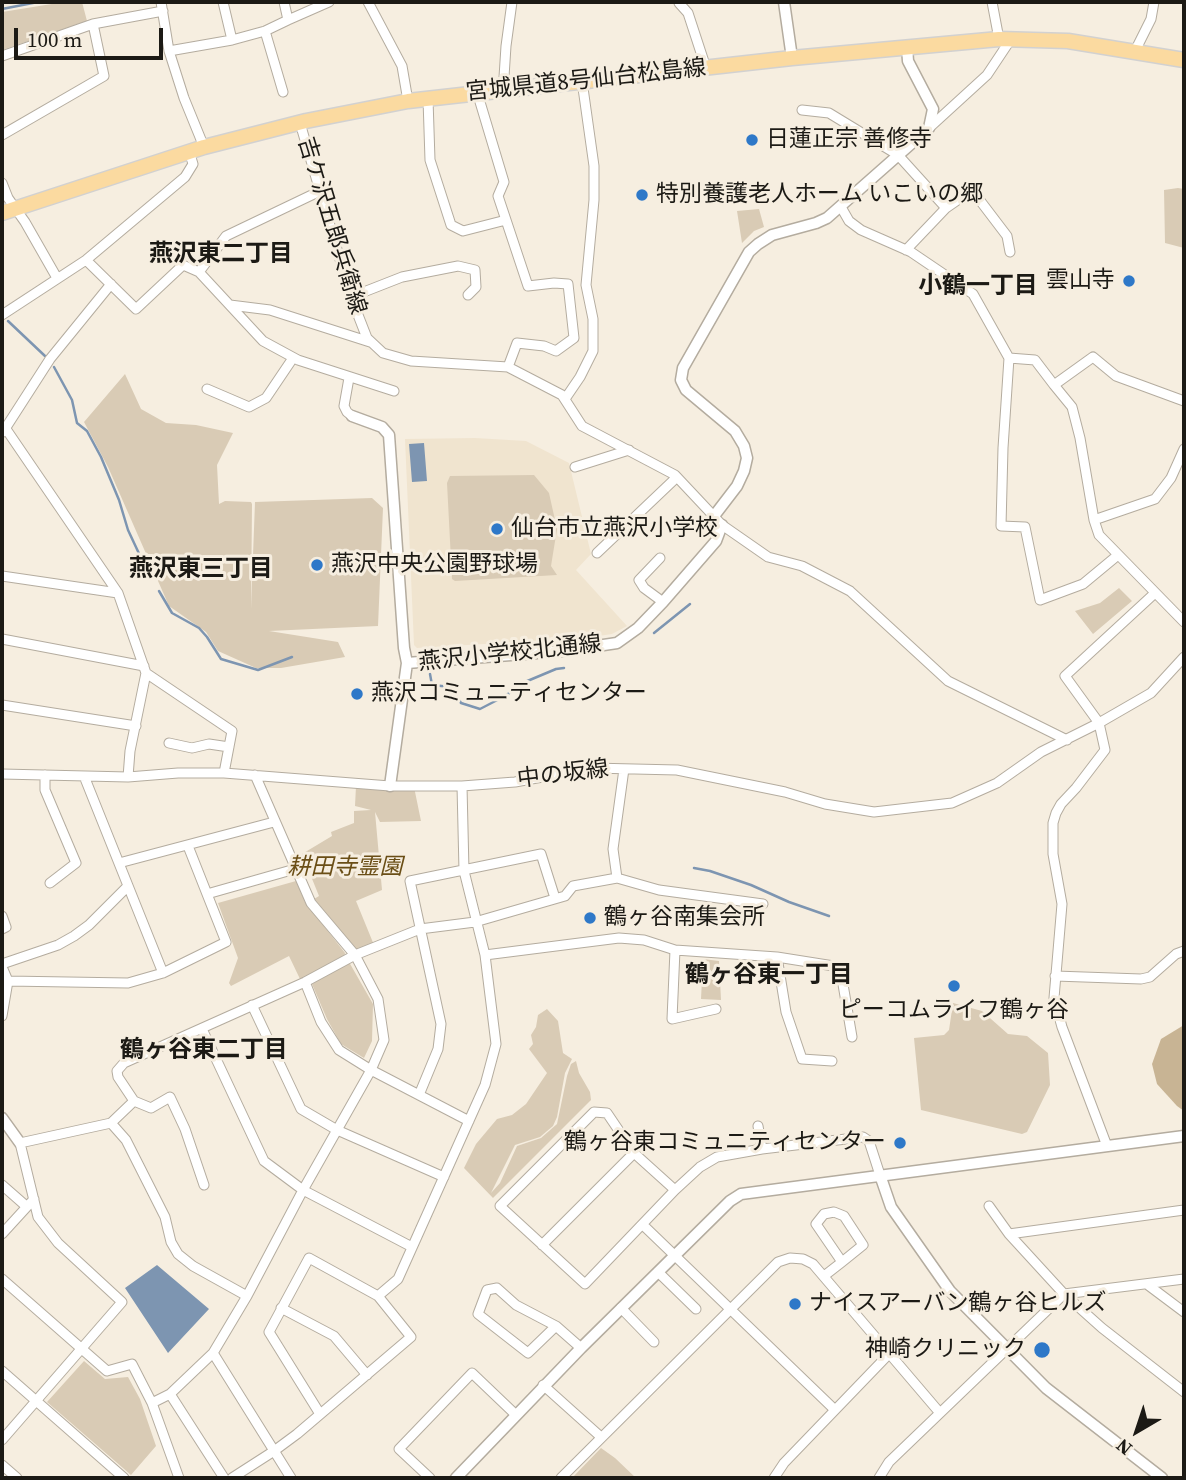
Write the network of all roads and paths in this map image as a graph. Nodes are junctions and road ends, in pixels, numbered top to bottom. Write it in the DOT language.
graph roads {
  1 [pos="223,2"];
  2 [pos="284,2"];
  3 [pos="329,2"];
  4 [pos="368,2"];
  5 [pos="512,2"];
  6 [pos="681,2"];
  7 [pos="784,2"];
  8 [pos="992,2"];
  9 [pos="1154,2"];
  10 [pos="162,6"];
  11 [pos="288,20"];
  12 [pos="93,24"];
  13 [pos="265,31"];
  14 [pos="1005,39"];
  15 [pos="232,40"];
  16 [pos="907,47"];
  17 [pos="169,51"];
  18 [pos="1135,51"];
  19 [pos="2,56"];
  20 [pos="792,58"];
  21 [pos="1183,62"];
  22 [pos="706,68"];
  23 [pos="582,81"];
  24 [pos="506,90"];
  25 [pos="283,92"];
  26 [pos="477,92"];
  27 [pos="428,99"];
  28 [pos="408,101"];
  29 [pos="802,110"];
  30 [pos="300,123"];
  31 [pos="929,128"];
  32 [pos="2,135"];
  33 [pos="204,147"];
  34 [pos="189,152"];
  35 [pos="898,155"];
  36 [pos="2,183"];
  37 [pos="318,192"];
  38 [pos="841,207"];
  39 [pos="946,208"];
  40 [pos="9,211"];
  41 [pos="506,220"];
  42 [pos="906,250"];
  43 [pos="1010,252"];
  44 [pos="86,260"];
  45 [pos="199,272"];
  46 [pos="57,278"];
  47 [pos="111,284"];
  48 [pos="468,295"];
  49 [pos="351,297"];
  50 [pos="230,305"];
  51 [pos="2,315"];
  52 [pos="372,343"];
  53 [pos="293,358"];
  54 [pos="1009,358"];
  55 [pos="508,367"];
  56 [pos="349,378"];
  57 [pos="1054,385"];
  58 [pos="207,389"];
  59 [pos="394,391"];
  60 [pos="565,399"];
  61 [pos="1184,401"];
  62 [pos="352,416"];
  63 [pos="4,431"];
  64 [pos="1184,449"];
  65 [pos="629,450"];
  66 [pos="575,467"];
  67 [pos="677,477"];
  68 [pos="1094,520"];
  69 [pos="718,521"];
  70 [pos="597,553"];
  71 [pos="1118,555"];
  72 [pos="660,558"];
  73 [pos="2,576"];
  74 [pos="118,593"];
  75 [pos="1156,593"];
  76 [pos="663,602"];
  77 [pos="1184,622"];
  78 [pos="2,639"];
  79 [pos="1184,657"];
  80 [pos="407,663"];
  81 [pos="145,669"];
  82 [pos="2,705"];
  83 [pos="1099,723"];
  84 [pos="136,726"];
  85 [pos="1067,740"];
  86 [pos="169,743"];
  87 [pos="229,747"];
  88 [pos="624,769"];
  89 [pos="224,773"];
  90 [pos="2,774"];
  91 [pos="45,775"];
  92 [pos="255,775"];
  93 [pos="83,776"];
  94 [pos="128,777"];
  95 [pos="390,786"];
  96 [pos="462,786"];
  97 [pos="274,822"];
  98 [pos="188,846"];
  99 [pos="119,863"];
  100 [pos="295,869"];
  101 [pos="464,871"];
  102 [pos="617,878"];
  103 [pos="50,883"];
  104 [pos="128,886"];
  105 [pos="207,894"];
  106 [pos="555,898"];
  107 [pos="763,904"];
  108 [pos="2,916"];
  109 [pos="475,922"];
  110 [pos="2,929"];
  111 [pos="420,929"];
  112 [pos="675,950"];
  113 [pos="1184,951"];
  114 [pos="355,955"];
  115 [pos="485,956"];
  116 [pos="778,957"];
  117 [pos="2,966"];
  118 [pos="163,973"];
  119 [pos="1055,976"];
  120 [pos="8,981"];
  121 [pos="305,982"];
  122 [pos="252,1005"];
  123 [pos="716,1009"];
  124 [pos="2,1016"];
  125 [pos="202,1029"];
  126 [pos="852,1037"];
  127 [pos="832,1061"];
  128 [pos="371,1070"];
  129 [pos="419,1095"];
  130 [pos="134,1101"];
  131 [pos="2,1118"];
  132 [pos="469,1121"];
  133 [pos="111,1122"];
  134 [pos="758,1126"];
  135 [pos="337,1130"];
  136 [pos="1184,1136"];
  137 [pos="20,1143"];
  138 [pos="1107,1146"];
  139 [pos="762,1149"];
  140 [pos="634,1153"];
  141 [pos="880,1175"];
  142 [pos="444,1177"];
  143 [pos="2,1185"];
  144 [pos="204,1185"];
  145 [pos="303,1190"];
  146 [pos="675,1190"];
  147 [pos="30,1202"];
  148 [pos="989,1206"];
  149 [pos="1184,1210"];
  150 [pos="643,1225"];
  151 [pos="2,1234"];
  152 [pos="1009,1234"];
  153 [pos="542,1245"];
  154 [pos="412,1247"];
  155 [pos="675,1255"];
  156 [pos="842,1262"];
  157 [pos="658,1272"];
  158 [pos="824,1276"];
  159 [pos="2,1279"];
  160 [pos="1184,1279"];
  161 [pos="1148,1285"];
  162 [pos="1064,1294"];
  163 [pos="247,1296"];
  164 [pos="378,1296"];
  165 [pos="687,1301"];
  166 [pos="281,1308"];
  167 [pos="621,1308"];
  168 [pos="680,1308"];
  169 [pos="696,1309"];
  170 [pos="731,1309"];
  171 [pos="1184,1312"];
  172 [pos="556,1326"];
  173 [pos="649,1341"];
  174 [pos="81,1348"];
  175 [pos="580,1348"];
  176 [pos="1005,1349"];
  177 [pos="212,1353"];
  178 [pos="889,1354"];
  179 [pos="2,1371"];
  180 [pos="366,1375"];
  181 [pos="543,1385"];
  182 [pos="1184,1392"];
  183 [pos="170,1394"];
  184 [pos="36,1401"];
  185 [pos="152,1403"];
  186 [pos="835,1410"];
  187 [pos="940,1413"];
  188 [pos="320,1414"];
  189 [pos="516,1415"];
  190 [pos="601,1437"];
  191 [pos="2,1440"];
  192 [pos="274,1451"];
  193 [pos="2,1465"];
  194 [pos="778,1477"];
  195 [pos="17,1478"];
  196 [pos="124,1478"];
  197 [pos="179,1478"];
  198 [pos="224,1478"];
  199 [pos="232,1478"];
  200 [pos="291,1478"];
  201 [pos="430,1478"];
  202 [pos="456,1478"];
  203 [pos="561,1478"];
  204 [pos="879,1478"];
  205 [pos="1162,1478"];
  1 -- 15 [label="street"];
  2 -- 11 [label="street"];
  3 -- 11 [label="street"];
  4 -- 28 [label="street"];
  5 -- 24 [label="street"];
  6 -- 22 [label="street"];
  7 -- 20 [label="street"];
  8 -- 14 [label="street"];
  9 -- 18 [label="street"];
  10 -- 12 [label="street"];
  10 -- 17 [label="street"];
  11 -- 13 [label="street"];
  12 -- 19 [label="street"];
  12 -- 32 [label="street"];
  13 -- 15 [label="street"];
  13 -- 25 [label="street"];
  14 -- 16 [label="main road, 宮城県道8号仙台松島線"];
  14 -- 18 [label="main road, 宮城県道8号仙台松島線"];
  14 -- 31 [label="street"];
  15 -- 17 [label="street"];
  16 -- 20 [label="main road, 宮城県道8号仙台松島線"];
  16 -- 31 [label="street"];
  17 -- 33 [label="street"];
  18 -- 21 [label="main road, 宮城県道8号仙台松島線"];
  20 -- 22 [label="main road, 宮城県道8号仙台松島線"];
  22 -- 23 [label="main road, 宮城県道8号仙台松島線"];
  23 -- 24 [label="main road, 宮城県道8号仙台松島線"];
  23 -- 60 [label="street"];
  24 -- 26 [label="main road, 宮城県道8号仙台松島線"];
  26 -- 27 [label="main road, 宮城県道8号仙台松島線"];
  26 -- 41 [label="street"];
  27 -- 28 [label="main road, 宮城県道8号仙台松島線"];
  27 -- 41 [label="street"];
  28 -- 30 [label="main road, 宮城県道8号仙台松島線"];
  29 -- 35 [label="street"];
  30 -- 33 [label="main road, 宮城県道8号仙台松島線"];
  30 -- 37 [label="street, 吉ケ沢五郎兵衛線"];
  31 -- 35 [label="street"];
  33 -- 34 [label="main road, 宮城県道8号仙台松島線"];
  34 -- 40 [label="main road, 宮城県道8号仙台松島線"];
  34 -- 44 [label="street"];
  35 -- 38 [label="street"];
  35 -- 39 [label="street"];
  36 -- 40 [label="street"];
  37 -- 45 [label="street"];
  37 -- 49 [label="street, 吉ケ沢五郎兵衛線"];
  38 -- 42 [label="street"];
  38 -- 69 [label="street, 燕沢小学校北通線"];
  39 -- 42 [label="street"];
  39 -- 43 [label="street"];
  40 -- 46 [label="street"];
  41 -- 55 [label="street"];
  42 -- 54 [label="street"];
  44 -- 46 [label="street"];
  44 -- 47 [label="street"];
  45 -- 47 [label="street"];
  45 -- 50 [label="street"];
  46 -- 51 [label="street"];
  47 -- 63 [label="street"];
  48 -- 49 [label="street"];
  49 -- 52 [label="street, 吉ケ沢五郎兵衛線"];
  50 -- 52 [label="street"];
  50 -- 53 [label="street"];
  52 -- 55 [label="street, 吉ケ沢五郎兵衛線"];
  53 -- 56 [label="street"];
  53 -- 58 [label="street"];
  54 -- 57 [label="street"];
  54 -- 71 [label="street"];
  55 -- 60 [label="street, 吉ケ沢五郎兵衛線"];
  56 -- 59 [label="street"];
  56 -- 62 [label="street"];
  57 -- 61 [label="street"];
  57 -- 68 [label="street"];
  60 -- 65 [label="street, 吉ケ沢五郎兵衛線"];
  62 -- 80 [label="street"];
  63 -- 74 [label="street"];
  64 -- 68 [label="street"];
  65 -- 66 [label="street"];
  65 -- 67 [label="street, 吉ケ沢五郎兵衛線"];
  67 -- 69 [label="street, 吉ケ沢五郎兵衛線"];
  67 -- 70 [label="street"];
  68 -- 71 [label="street"];
  69 -- 76 [label="street, 燕沢小学校北通線"];
  69 -- 85 [label="street, 吉ケ沢五郎兵衛線"];
  71 -- 75 [label="street"];
  72 -- 76 [label="street"];
  73 -- 74 [label="street"];
  74 -- 81 [label="street"];
  75 -- 77 [label="street"];
  75 -- 83 [label="street"];
  76 -- 80 [label="street, 燕沢小学校北通線"];
  78 -- 81 [label="street"];
  79 -- 83 [label="street, 中の坂線"];
  80 -- 95 [label="street, 燕沢小学校北通線"];
  81 -- 84 [label="street"];
  81 -- 87 [label="street"];
  82 -- 84 [label="street"];
  83 -- 85 [label="street, 中の坂線"];
  83 -- 119 [label="street"];
  84 -- 94 [label="street"];
  85 -- 88 [label="street, 中の坂線"];
  86 -- 87 [label="street"];
  87 -- 89 [label="street"];
  88 -- 96 [label="street, 中の坂線"];
  88 -- 102 [label="street"];
  89 -- 92 [label="street, 中の坂線"];
  89 -- 94 [label="street, 中の坂線"];
  90 -- 91 [label="street, 中の坂線"];
  91 -- 93 [label="street, 中の坂線"];
  91 -- 103 [label="street"];
  92 -- 95 [label="street, 中の坂線"];
  92 -- 97 [label="street"];
  93 -- 94 [label="street, 中の坂線"];
  93 -- 99 [label="street"];
  95 -- 96 [label="street, 中の坂線"];
  96 -- 101 [label="street"];
  97 -- 98 [label="street"];
  97 -- 100 [label="street"];
  98 -- 99 [label="street"];
  98 -- 105 [label="street"];
  99 -- 104 [label="street"];
  100 -- 105 [label="street"];
  100 -- 114 [label="street"];
  101 -- 106 [label="street"];
  101 -- 109 [label="street"];
  101 -- 111 [label="street"];
  102 -- 106 [label="street"];
  102 -- 107 [label="street"];
  104 -- 117 [label="street"];
  104 -- 118 [label="street"];
  105 -- 118 [label="street"];
  106 -- 109 [label="street"];
  108 -- 110 [label="street"];
  109 -- 111 [label="street"];
  109 -- 115 [label="street"];
  111 -- 114 [label="street"];
  111 -- 129 [label="street"];
  112 -- 115 [label="street"];
  112 -- 116 [label="street"];
  112 -- 123 [label="street"];
  113 -- 119 [label="street"];
  114 -- 121 [label="street"];
  114 -- 128 [label="street"];
  115 -- 132 [label="street"];
  116 -- 126 [label="street"];
  116 -- 127 [label="street"];
  117 -- 120 [label="street"];
  118 -- 120 [label="street"];
  119 -- 138 [label="street"];
  120 -- 124 [label="street"];
  121 -- 122 [label="street"];
  121 -- 128 [label="street"];
  122 -- 125 [label="street"];
  122 -- 135 [label="street"];
  125 -- 130 [label="street"];
  125 -- 145 [label="street"];
  128 -- 129 [label="street"];
  128 -- 135 [label="street"];
  129 -- 132 [label="street"];
  130 -- 133 [label="street"];
  130 -- 144 [label="street"];
  131 -- 137 [label="street"];
  132 -- 142 [label="street"];
  133 -- 137 [label="street"];
  133 -- 163 [label="street"];
  134 -- 139 [label="street"];
  135 -- 142 [label="street"];
  135 -- 145 [label="street"];
  136 -- 138 [label="street"];
  137 -- 147 [label="street"];
  138 -- 141 [label="street"];
  139 -- 141 [label="street"];
  139 -- 146 [label="street"];
  140 -- 146 [label="street"];
  140 -- 153 [label="street"];
  140 -- 153 [label="street"];
  141 -- 155 [label="street"];
  141 -- 176 [label="street"];
  142 -- 154 [label="street"];
  143 -- 147 [label="street"];
  145 -- 154 [label="street"];
  145 -- 163 [label="street"];
  146 -- 150 [label="street"];
  147 -- 151 [label="street"];
  147 -- 174 [label="street"];
  148 -- 152 [label="street"];
  149 -- 152 [label="street"];
  150 -- 153 [label="street"];
  150 -- 155 [label="street"];
  152 -- 162 [label="street"];
  154 -- 164 [label="street"];
  155 -- 157 [label="street"];
  155 -- 170 [label="street"];
  156 -- 156 [label="street"];
  156 -- 158 [label="street"];
  157 -- 165 [label="street"];
  157 -- 167 [label="street"];
  158 -- 170 [label="street"];
  158 -- 178 [label="street"];
  159 -- 174 [label="street"];
  160 -- 161 [label="street"];
  161 -- 162 [label="street"];
  161 -- 171 [label="street"];
  162 -- 176 [label="street"];
  162 -- 182 [label="street"];
  163 -- 177 [label="street"];
  164 -- 166 [label="street"];
  164 -- 180 [label="street"];
  165 -- 168 [label="street"];
  165 -- 169 [label="street"];
  166 -- 180 [label="street"];
  166 -- 188 [label="street"];
  167 -- 173 [label="street"];
  167 -- 175 [label="street"];
  170 -- 186 [label="street"];
  170 -- 190 [label="street"];
  172 -- 172 [label="street"];
  172 -- 175 [label="street"];
  174 -- 184 [label="street"];
  174 -- 185 [label="street"];
  175 -- 181 [label="street"];
  176 -- 187 [label="street"];
  176 -- 205 [label="street"];
  177 -- 183 [label="street"];
  177 -- 192 [label="street"];
  178 -- 186 [label="street"];
  178 -- 187 [label="street"];
  179 -- 184 [label="street"];
  180 -- 188 [label="street"];
  181 -- 189 [label="street"];
  181 -- 190 [label="street"];
  183 -- 185 [label="street"];
  183 -- 198 [label="street"];
  184 -- 191 [label="street"];
  184 -- 196 [label="street"];
  185 -- 197 [label="street"];
  186 -- 194 [label="street"];
  187 -- 204 [label="street"];
  188 -- 192 [label="street"];
  189 -- 201 [label="street"];
  189 -- 202 [label="street"];
  190 -- 203 [label="street"];
  192 -- 199 [label="street"];
  192 -- 200 [label="street"];
  193 -- 195 [label="street"];
}
